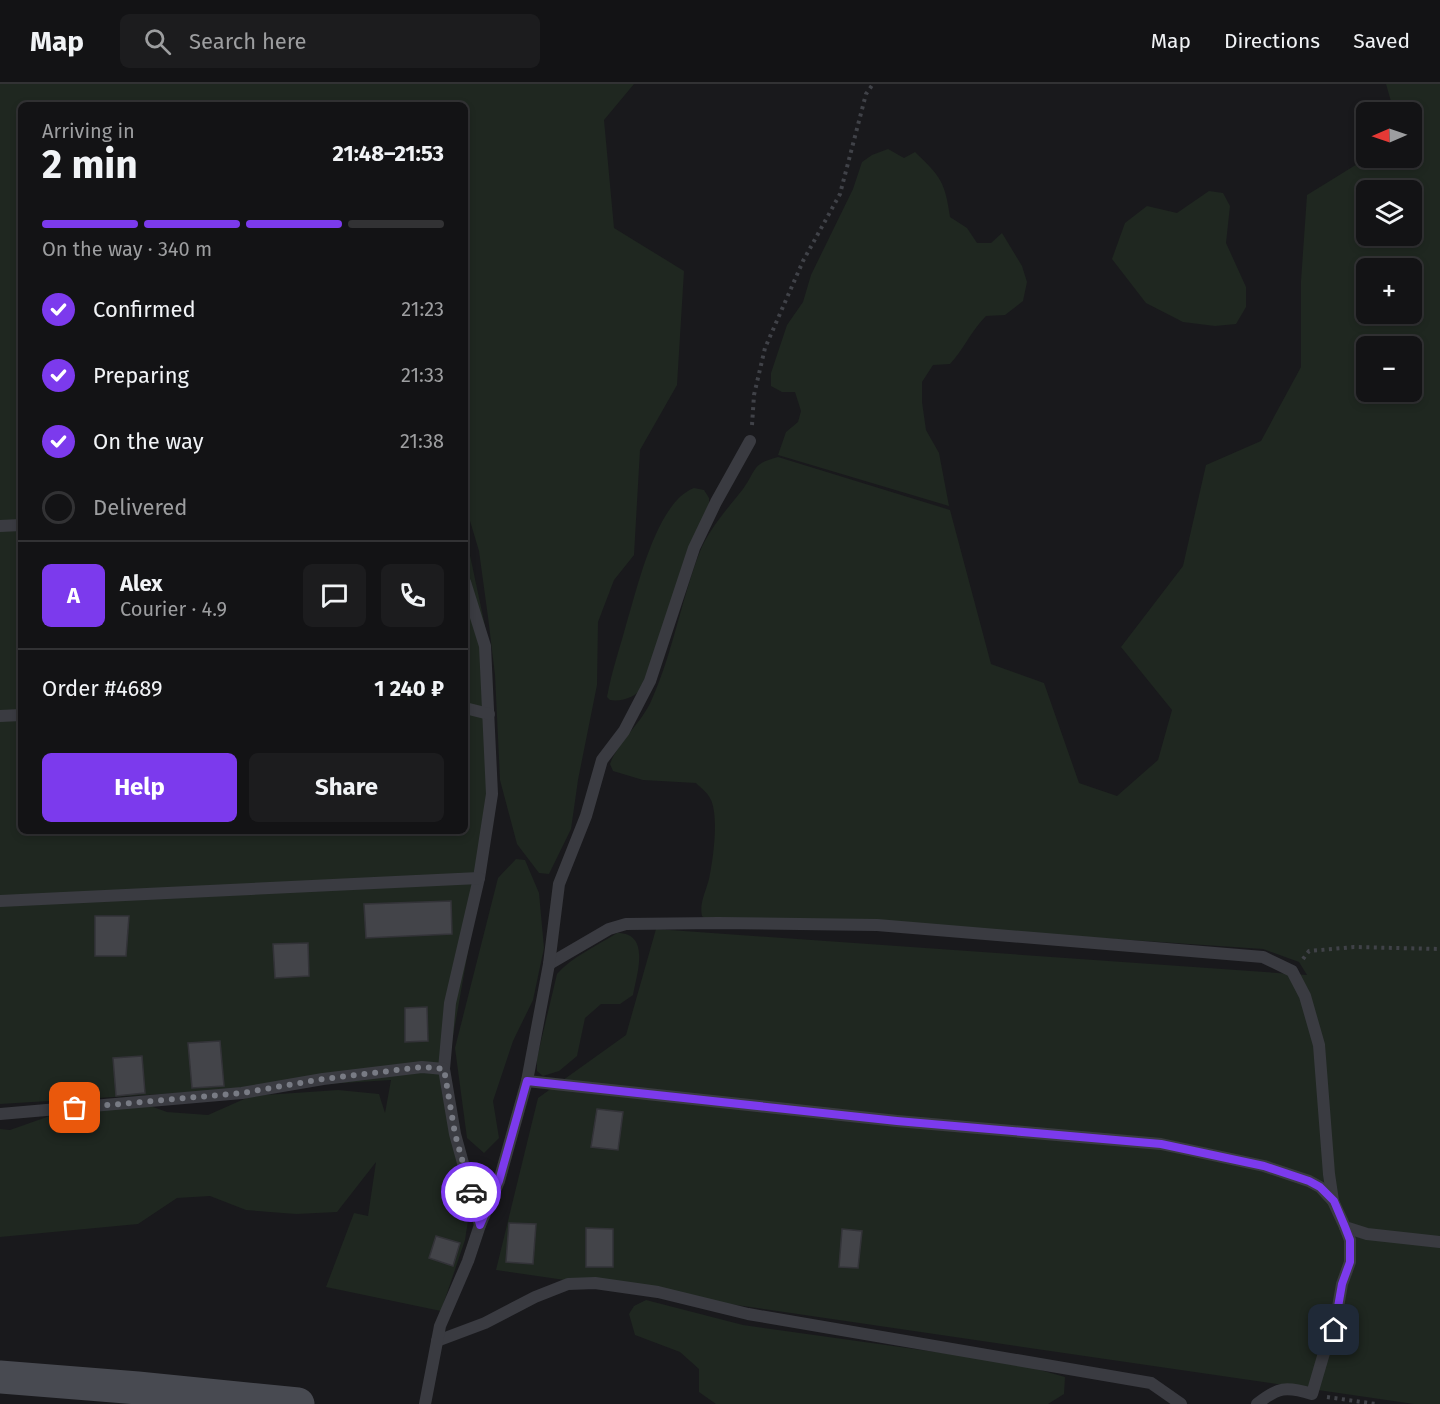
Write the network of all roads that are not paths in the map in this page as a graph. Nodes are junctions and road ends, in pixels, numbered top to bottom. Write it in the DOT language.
graph roads {
  1 [pos="750,441"];
  2 [pos="18,525"];
  3 [pos="0,526"];
  4 [pos="468,592"];
  5 [pos="468,709"];
  6 [pos="489,714"];
  7 [pos="18,715"];
  8 [pos="0,716"];
  9 [pos="479,878"];
  10 [pos="0,901"];
  11 [pos="549,964"];
  12 [pos="444,1069"];
  13 [pos="527,1081"];
  14 [pos="0,1113"];
  15 [pos="1334,1201"];
  16 [pos="480,1225"];
  17 [pos="1345,1227"];
  18 [pos="1440,1242"];
  19 [pos="437,1341"];
  20 [pos="0,1377"];
  21 [pos="264,1402"];
  22 [pos="298,1404"];
  23 [pos="424,1404"];
  24 [pos="1181,1404"];
  25 [pos="1257,1404"];
  1 -- 11 [label="lane"];
  2 -- 3 [label="lane"];
  4 -- 6 [label="lane"];
  5 -- 6 [label="lane"];
  6 -- 9 [label="lane"];
  7 -- 8 [label="lane"];
  9 -- 10 [label="lane"];
  9 -- 12 [label="lane"];
  11 -- 13 [label="lane"];
  11 -- 15 [label="lane"];
  12 -- 14 [label="lane"];
  12 -- 16 [label="lane"];
  13 -- 15 [label="lane"];
  13 -- 16 [label="lane"];
  15 -- 17 [label="lane"];
  16 -- 19 [label="lane"];
  17 -- 18 [label="lane"];
  17 -- 25 [label="lane"];
  19 -- 23 [label="lane"];
  19 -- 24 [label="lane"];
  20 -- 21 [label="street"];
  21 -- 22 [label="street"];
}
